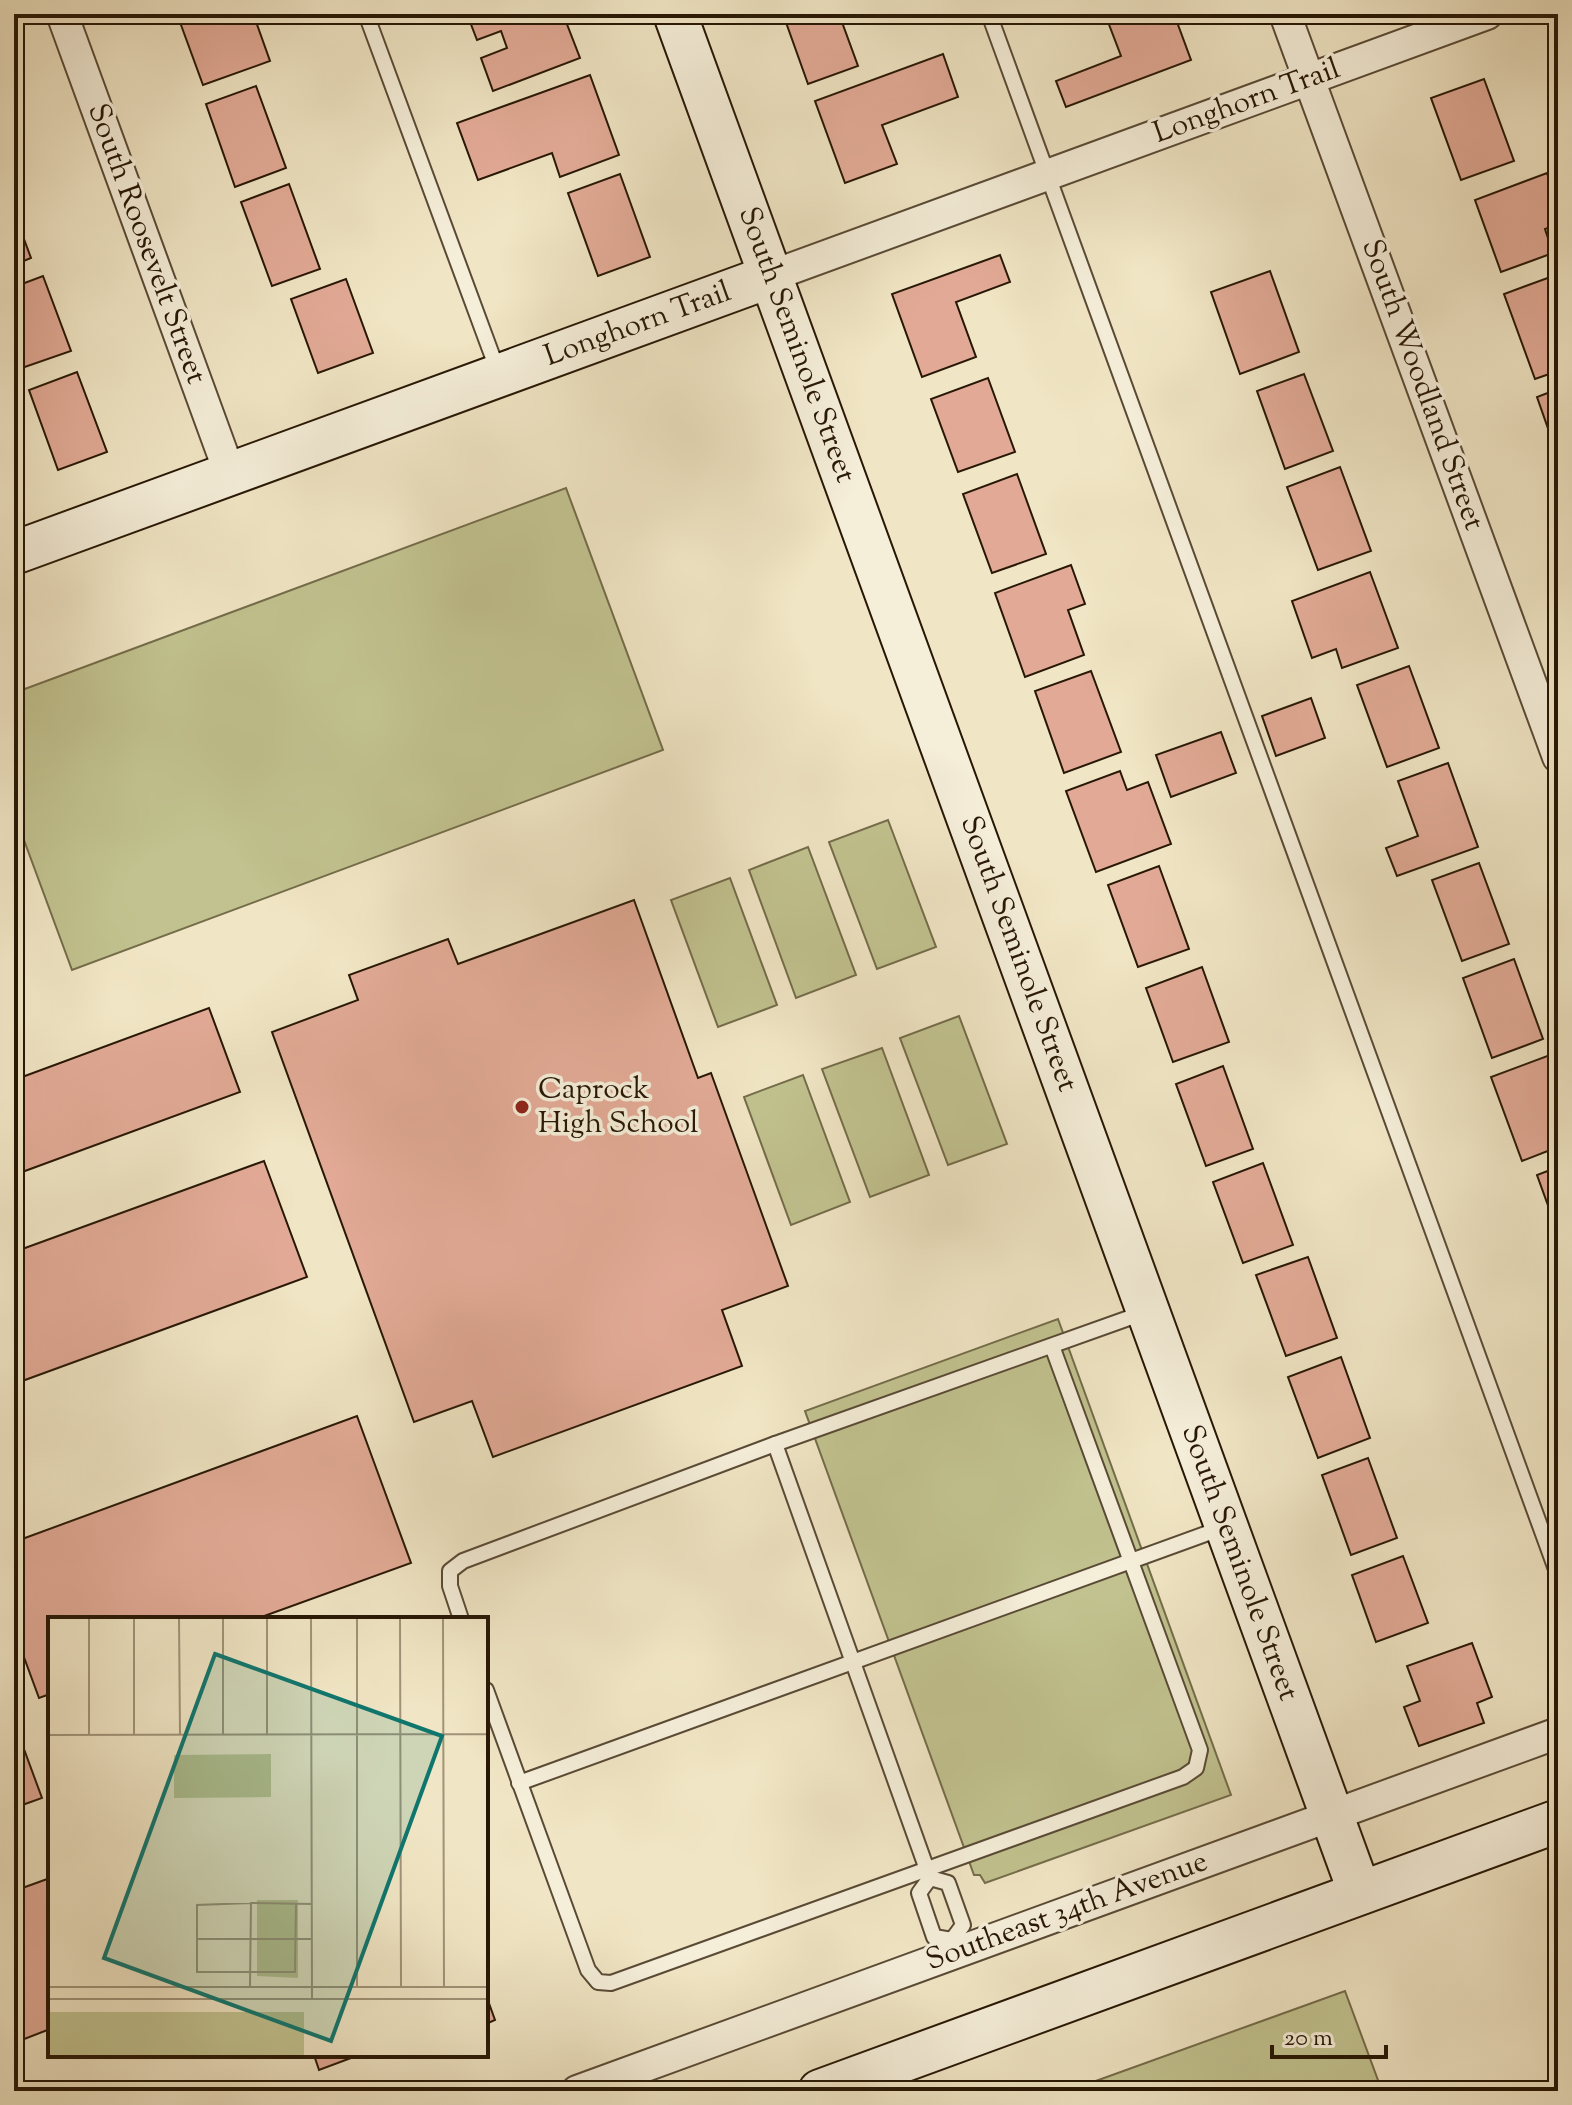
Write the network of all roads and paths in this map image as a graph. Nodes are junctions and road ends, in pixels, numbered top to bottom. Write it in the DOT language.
graph roads {
  1 [pos="62,14"];
  2 [pos="366,14"];
  3 [pos="675,14"];
  4 [pos="989,14"];
  5 [pos="1285,14"];
  6 [pos="1487,14"];
  7 [pos="1309,79"];
  8 [pos="1048,174"];
  9 [pos="771,276"];
  10 [pos="500,375"];
  11 [pos="230,474"];
  12 [pos="14,553"];
  13 [pos="1558,757"];
  14 [pos="1148,1311"];
  15 [pos="1052,1346"];
  16 [pos="775,1444"];
  17 [pos="1226,1527"];
  18 [pos="1131,1561"];
  19 [pos="1558,1575"];
  20 [pos="460,1617"];
  21 [pos="852,1662"];
  22 [pos="488,1696"];
  23 [pos="1558,1733"];
  24 [pos="519,1783"];
  25 [pos="1331,1815"];
  26 [pos="1558,1821"];
  27 [pos="929,1873"];
  28 [pos="1360,1893"];
  29 [pos="955,1946"];
  30 [pos="577,2091"];
  31 [pos="820,2091"];
  1 -- 11 [label="street, South Roosevelt Street"];
  2 -- 10 [label="lane"];
  3 -- 9 [label="street, South Seminole Street"];
  4 -- 8 [label="lane"];
  5 -- 7 [label="street, South Woodland Street"];
  6 -- 7 [label="street, Longhorn Trail"];
  7 -- 8 [label="street, Longhorn Trail"];
  7 -- 13 [label="street, South Woodland Street"];
  8 -- 9 [label="street, Longhorn Trail"];
  8 -- 19 [label="lane"];
  9 -- 10 [label="street, Longhorn Trail"];
  9 -- 14 [label="street, South Seminole Street"];
  10 -- 11 [label="street, Longhorn Trail"];
  11 -- 12 [label="street, Longhorn Trail"];
  14 -- 15 [label="lane"];
  14 -- 17 [label="street, South Seminole Street"];
  15 -- 16 [label="lane"];
  15 -- 18 [label="lane"];
  16 -- 20 [label="lane"];
  16 -- 21 [label="lane"];
  17 -- 18 [label="lane"];
  17 -- 25 [label="street, South Seminole Street"];
  18 -- 21 [label="lane"];
  18 -- 27 [label="lane"];
  21 -- 24 [label="lane"];
  21 -- 27 [label="lane"];
  22 -- 24 [label="lane"];
  23 -- 25 [label="street, Southeast 34th Avenue"];
  24 -- 27 [label="lane"];
  25 -- 28 [label="street, South Seminole Street"];
  25 -- 29 [label="street, Southeast 34th Avenue"];
  26 -- 28 [label="street"];
  27 -- 29 [label="lane"];
  27 -- 29 [label="lane"];
  28 -- 31 [label="street"];
  29 -- 30 [label="street, Southeast 34th Avenue"];
}
